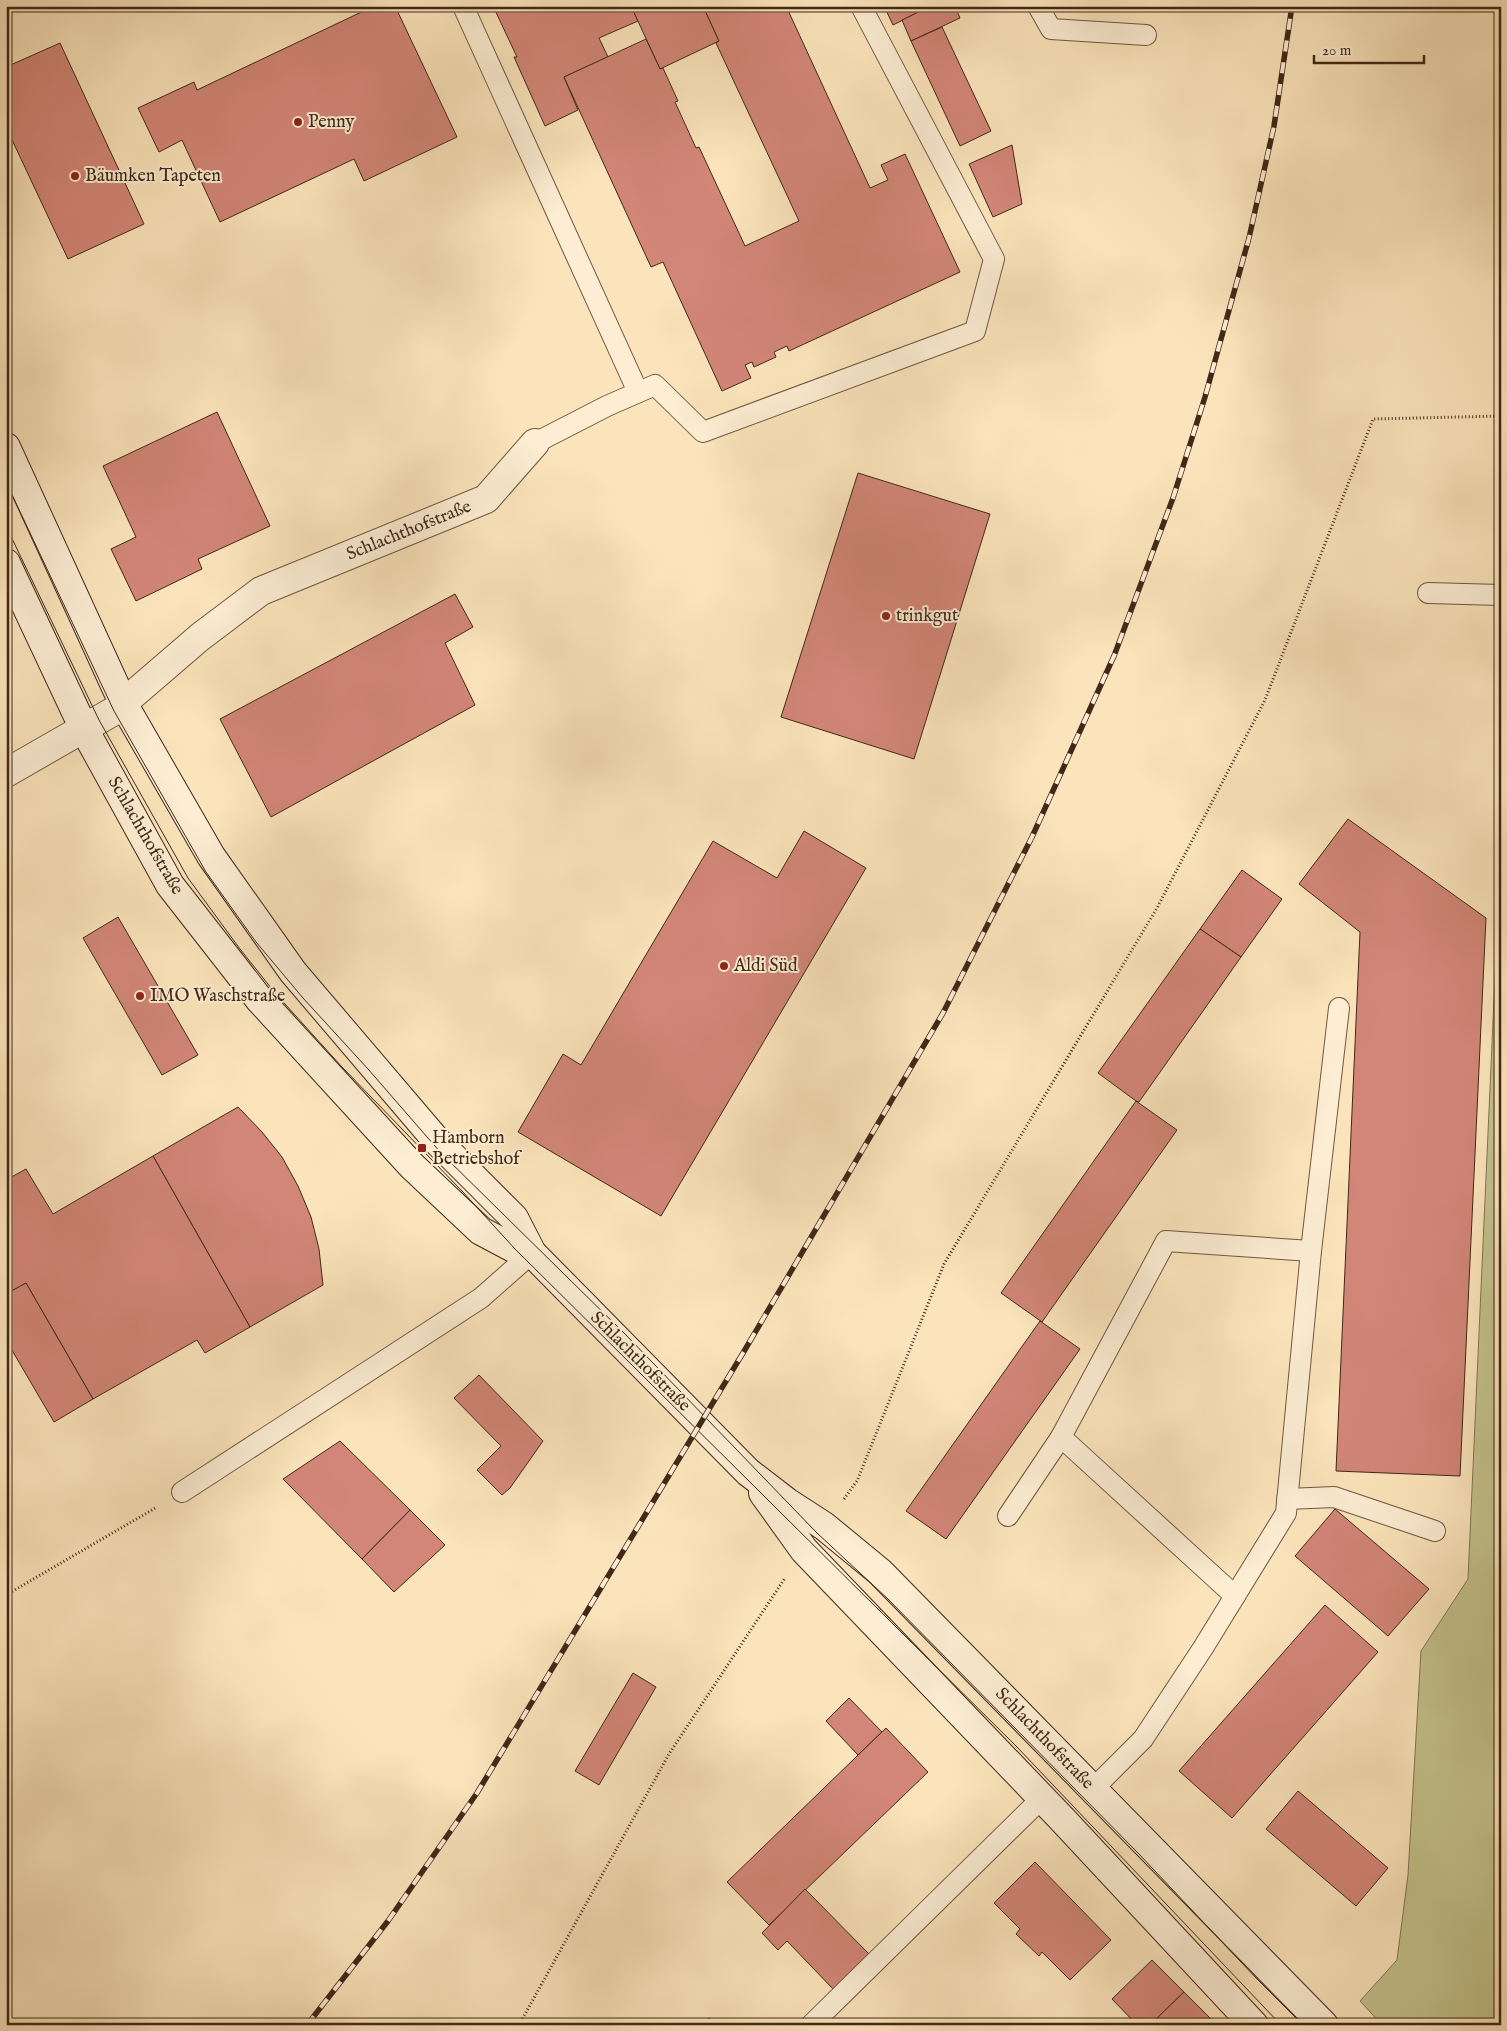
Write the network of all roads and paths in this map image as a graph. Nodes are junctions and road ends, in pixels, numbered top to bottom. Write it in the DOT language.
graph roads {
  1 [pos="463,6"];
  2 [pos="861,6"];
  3 [pos="1038,6"];
  4 [pos="1146,34"];
  5 [pos="638,392"];
  6 [pos="1501,416"];
  7 [pos="536,444"];
  8 [pos="6,447"];
  9 [pos="6,563"];
  10 [pos="1428,593"];
  11 [pos="1501,595"];
  12 [pos="124,705"];
  13 [pos="92,725"];
  14 [pos="6,774"];
  15 [pos="1338,1008"];
  16 [pos="1311,1251"];
  17 [pos="532,1253"];
  18 [pos="1062,1437"];
  19 [pos="748,1472"];
  20 [pos="182,1492"];
  21 [pos="1288,1499"];
  22 [pos="1008,1516"];
  23 [pos="824,1526"];
  24 [pos="1435,1531"];
  25 [pos="804,1550"];
  26 [pos="6,1595"];
  27 [pos="1235,1596"];
  28 [pos="1093,1789"];
  29 [pos="1042,1798"];
  30 [pos="519,2025"];
  31 [pos="811,2025"];
  32 [pos="1254,2025"];
  33 [pos="1324,2025"];
  1 -- 5 [label="lane"];
  2 -- 5 [label="lane"];
  3 -- 4 [label="lane"];
  5 -- 7 [label="lane"];
  6 -- 23 [label="path"];
  7 -- 12 [label="street, Schlachthofstraße"];
  8 -- 12 [label="street, Schlachthofstraße"];
  9 -- 13 [label="street, Schlachthofstraße"];
  10 -- 11 [label="lane"];
  12 -- 13 [label="street, Schlachthofstraße"];
  12 -- 17 [label="street, Schlachthofstraße"];
  13 -- 14 [label="street"];
  13 -- 17 [label="street, Schlachthofstraße"];
  15 -- 16 [label="lane"];
  16 -- 18 [label="lane"];
  16 -- 21 [label="lane"];
  17 -- 19 [label="street, Schlachthofstraße"];
  17 -- 20 [label="lane"];
  18 -- 22 [label="lane"];
  18 -- 27 [label="lane"];
  19 -- 23 [label="street, Schlachthofstraße"];
  19 -- 25 [label="street, Schlachthofstraße"];
  20 -- 26 [label="path"];
  21 -- 24 [label="lane"];
  21 -- 27 [label="lane"];
  23 -- 28 [label="street, Schlachthofstraße"];
  25 -- 29 [label="street, Schlachthofstraße"];
  25 -- 30 [label="path"];
  27 -- 28 [label="lane"];
  28 -- 33 [label="street, Schlachthofstraße"];
  29 -- 31 [label="lane"];
  29 -- 32 [label="street, Schlachthofstraße"];
}
